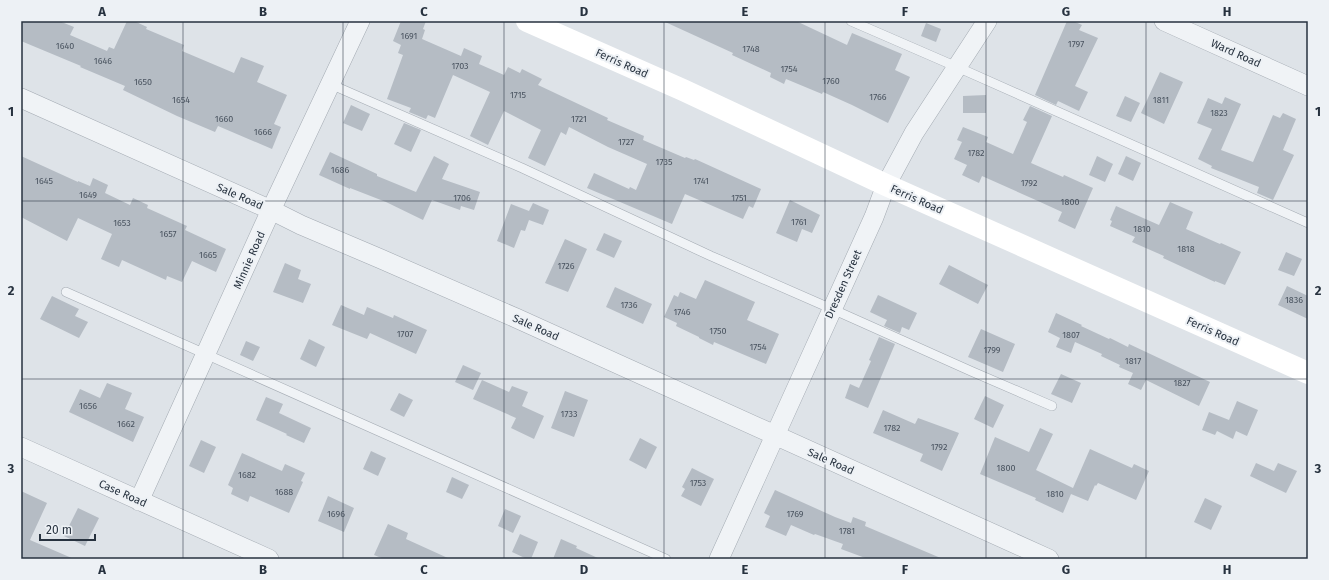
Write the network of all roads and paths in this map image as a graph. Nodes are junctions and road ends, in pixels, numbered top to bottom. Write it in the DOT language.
graph roads {
  1 [pos="360,21"];
  2 [pos="527,21"];
  3 [pos="851,21"];
  4 [pos="988,21"];
  5 [pos="1164,21"];
  6 [pos="957,67"];
  7 [pos="330,84"];
  8 [pos="1308,86"];
  9 [pos="21,98"];
  10 [pos="886,185"];
  11 [pos="271,210"];
  12 [pos="1308,223"];
  13 [pos="66,292"];
  14 [pos="832,309"];
  15 [pos="206,354"];
  16 [pos="1308,373"];
  17 [pos="1052,406"];
  18 [pos="775,435"];
  19 [pos="21,447"];
  20 [pos="139,501"];
  21 [pos="269,559"];
  22 [pos="666,559"];
  23 [pos="719,559"];
  24 [pos="1049,559"];
  1 -- 7 [label="street, Minnie Road"];
  2 -- 10 [label="main road, Ferris Road"];
  3 -- 6 [label="lane"];
  4 -- 6 [label="street, Dresden Street"];
  5 -- 8 [label="street, Ward Road"];
  6 -- 10 [label="street, Dresden Street"];
  6 -- 12 [label="lane"];
  7 -- 11 [label="street, Minnie Road"];
  7 -- 14 [label="lane"];
  9 -- 11 [label="street, Sale Road"];
  10 -- 14 [label="street, Dresden Street"];
  10 -- 16 [label="main road, Ferris Road"];
  11 -- 15 [label="street, Minnie Road"];
  11 -- 18 [label="street, Sale Road"];
  13 -- 15 [label="lane"];
  14 -- 17 [label="lane"];
  14 -- 18 [label="street, Dresden Street"];
  15 -- 20 [label="street, Minnie Road"];
  15 -- 22 [label="lane"];
  18 -- 23 [label="street, Dresden Street"];
  18 -- 24 [label="street, Sale Road"];
  19 -- 20 [label="street, Case Road"];
  20 -- 21 [label="street, Case Road"];
}
